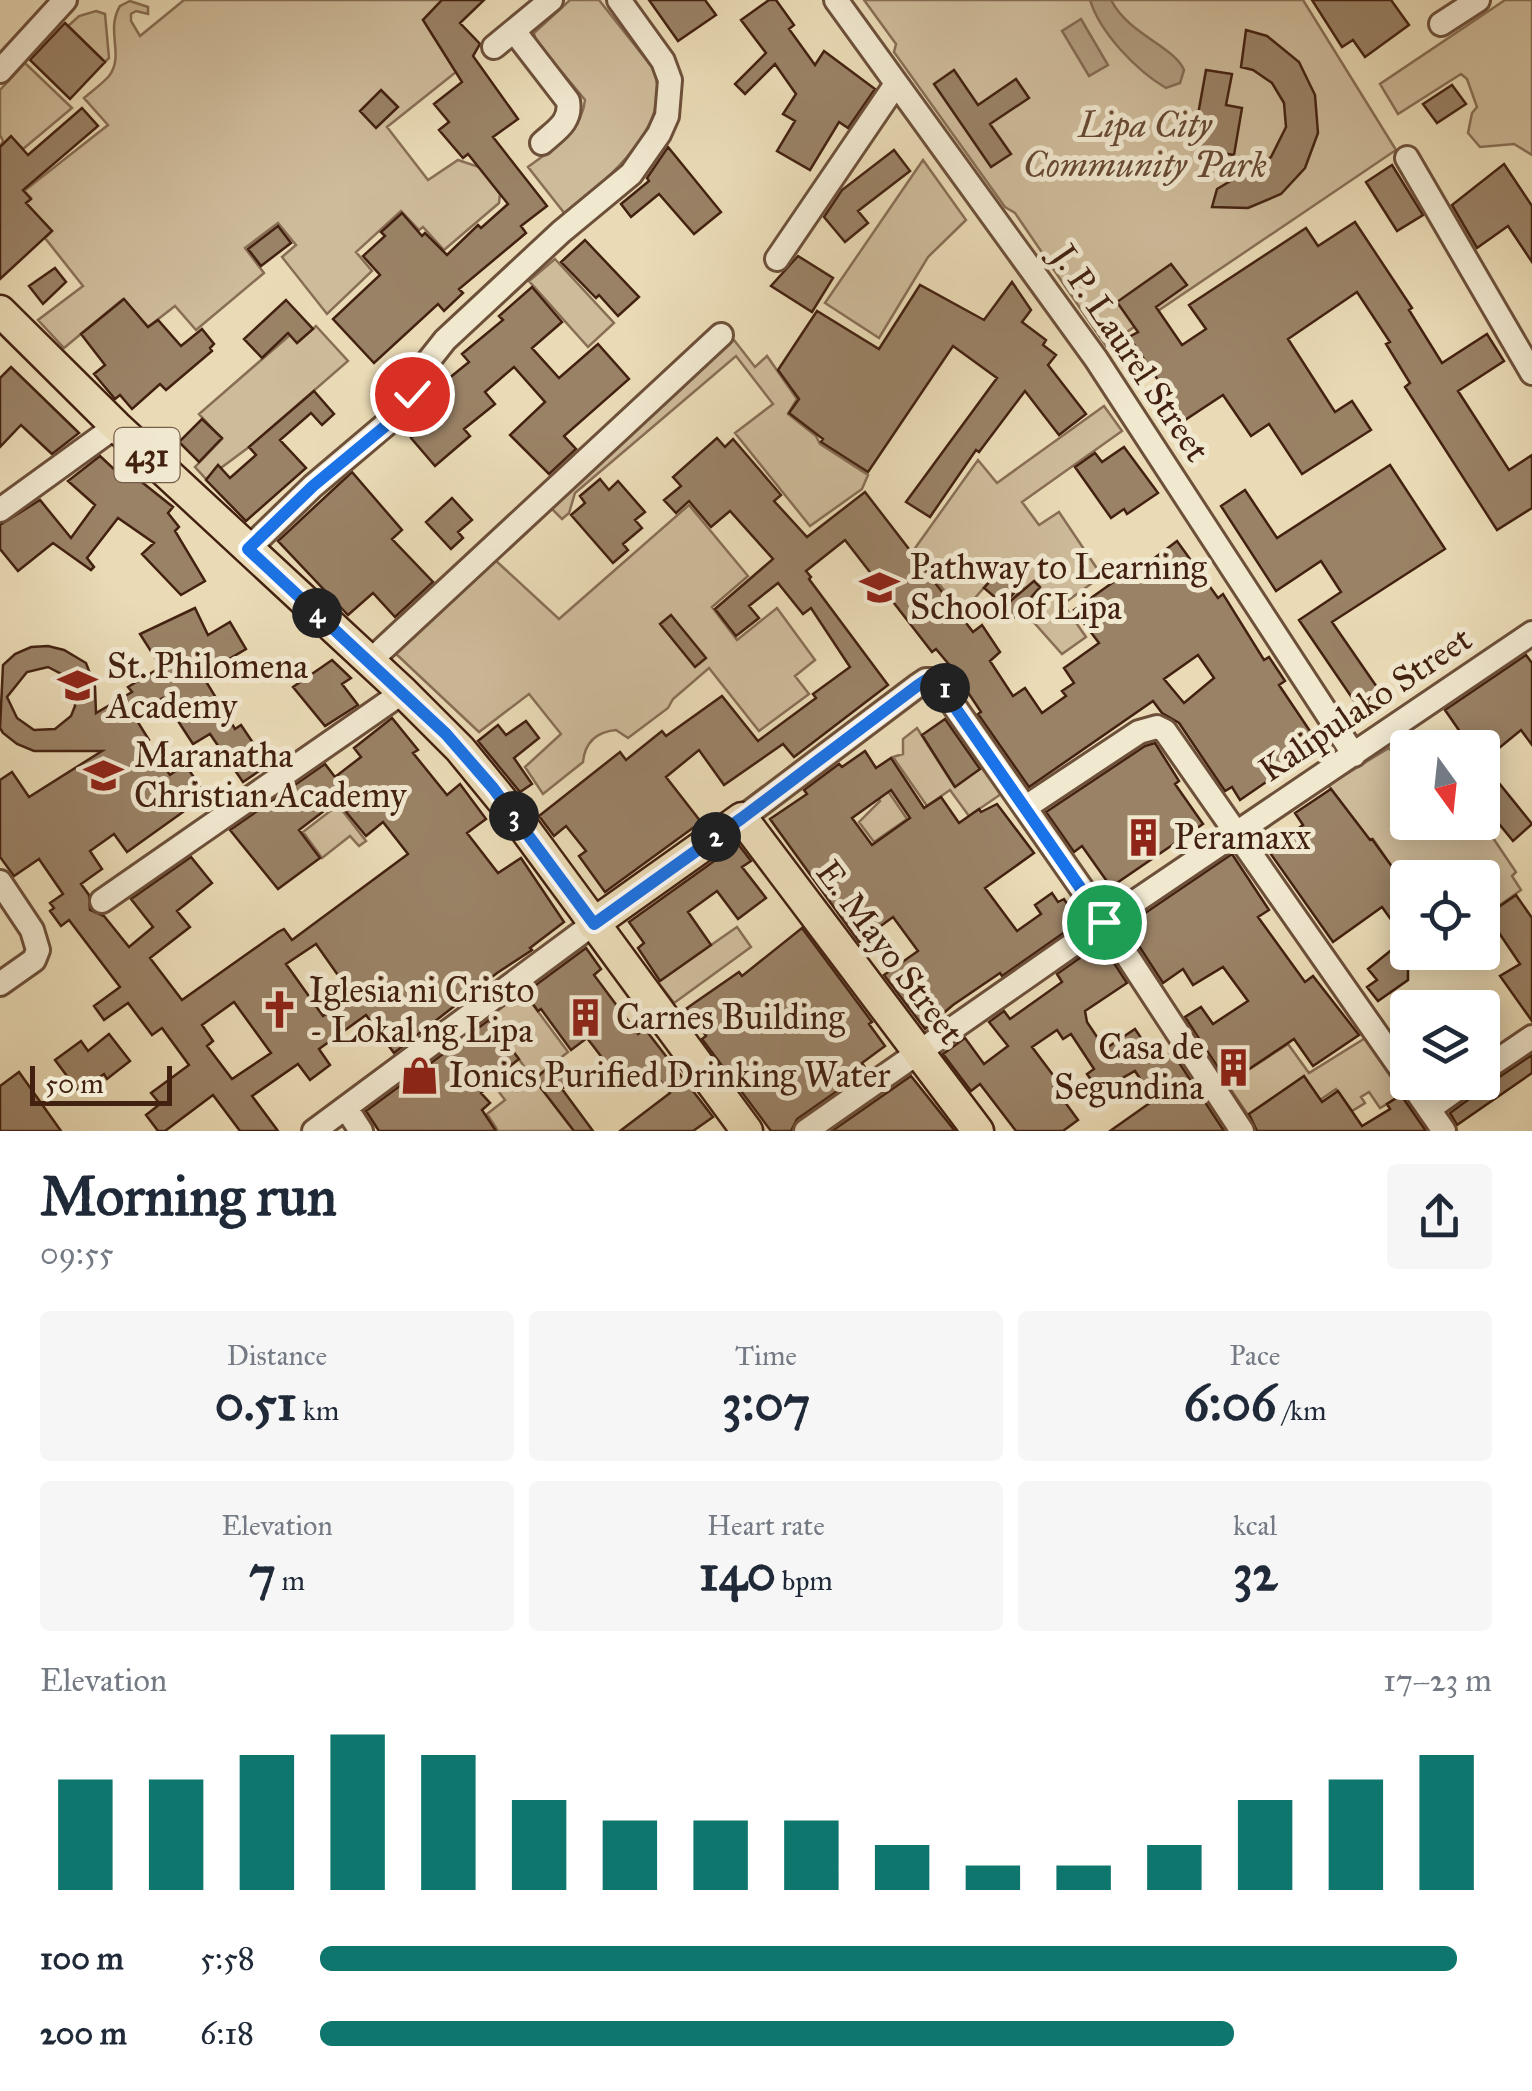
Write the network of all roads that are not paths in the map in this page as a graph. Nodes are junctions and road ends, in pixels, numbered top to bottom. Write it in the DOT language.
graph roads {
  1 [pos="65,0"];
  2 [pos="551,0"];
  3 [pos="619,0"];
  4 [pos="836,0"];
  5 [pos="1478,0"];
  6 [pos="1440,24"];
  7 [pos="514,30"];
  8 [pos="494,47"];
  9 [pos="0,71"];
  10 [pos="896,84"];
  11 [pos="542,143"];
  12 [pos="1408,158"];
  13 [pos="777,259"];
  14 [pos="0,311"];
  15 [pos="721,335"];
  16 [pos="1532,373"];
  17 [pos="116,426"];
  18 [pos="0,510"];
  19 [pos="248,549"];
  20 [pos="1528,642"];
  21 [pos="370,661"];
  22 [pos="403,692"];
  23 [pos="1354,754"];
  24 [pos="1026,806"];
  25 [pos="742,818"];
  26 [pos="1238,834"];
  27 [pos="0,882"];
  28 [pos="102,901"];
  29 [pos="1104,922"];
  30 [pos="594,924"];
  31 [pos="0,984"];
  32 [pos="1532,1037"];
  33 [pos="918,1054"];
  34 [pos="1390,1054"];
  35 [pos="1500,1059"];
  36 [pos="1423,1100"];
  37 [pos="1442,1100"];
  38 [pos="346,1108"];
  39 [pos="1429,1109"];
  40 [pos="314,1131"];
  41 [pos="361,1131"];
  42 [pos="748,1131"];
  43 [pos="806,1131"];
  44 [pos="978,1131"];
  45 [pos="1242,1131"];
  46 [pos="1444,1131"];
  1 -- 9 [label="street"];
  2 -- 7 [label="street"];
  3 -- 19 [label="street"];
  4 -- 10 [label="street, J. P. Laurel Street"];
  5 -- 6 [label="street"];
  7 -- 8 [label="street"];
  7 -- 11 [label="street"];
  10 -- 13 [label="street"];
  10 -- 23 [label="street, J. P. Laurel Street"];
  12 -- 16 [label="street"];
  14 -- 17 [label="main road, 431"];
  15 -- 21 [label="street"];
  17 -- 18 [label="street"];
  17 -- 19 [label="main road, 431"];
  19 -- 21 [label="main road, 431"];
  20 -- 23 [label="street, Kalipulako Street"];
  21 -- 22 [label="main road, 431"];
  22 -- 28 [label="street"];
  22 -- 30 [label="main road, 431"];
  23 -- 26 [label="street, Kalipulako Street"];
  24 -- 25 [label="street"];
  24 -- 26 [label="street"];
  24 -- 29 [label="street"];
  25 -- 30 [label="main road"];
  25 -- 33 [label="main road, E. Mayo Street"];
  26 -- 29 [label="street, Kalipulako Street"];
  26 -- 34 [label="street"];
  27 -- 31 [label="street"];
  29 -- 33 [label="street, Kalipulako Street"];
  29 -- 45 [label="street"];
  30 -- 38 [label="street"];
  30 -- 42 [label="main road, 431"];
  32 -- 35 [label="street"];
  33 -- 43 [label="street, Kalipulako Street"];
  33 -- 44 [label="main road, E. Mayo Street"];
  36 -- 39 [label="street"];
  37 -- 39 [label="street"];
  38 -- 40 [label="street"];
  38 -- 41 [label="street"];
  39 -- 46 [label="street"];
}
